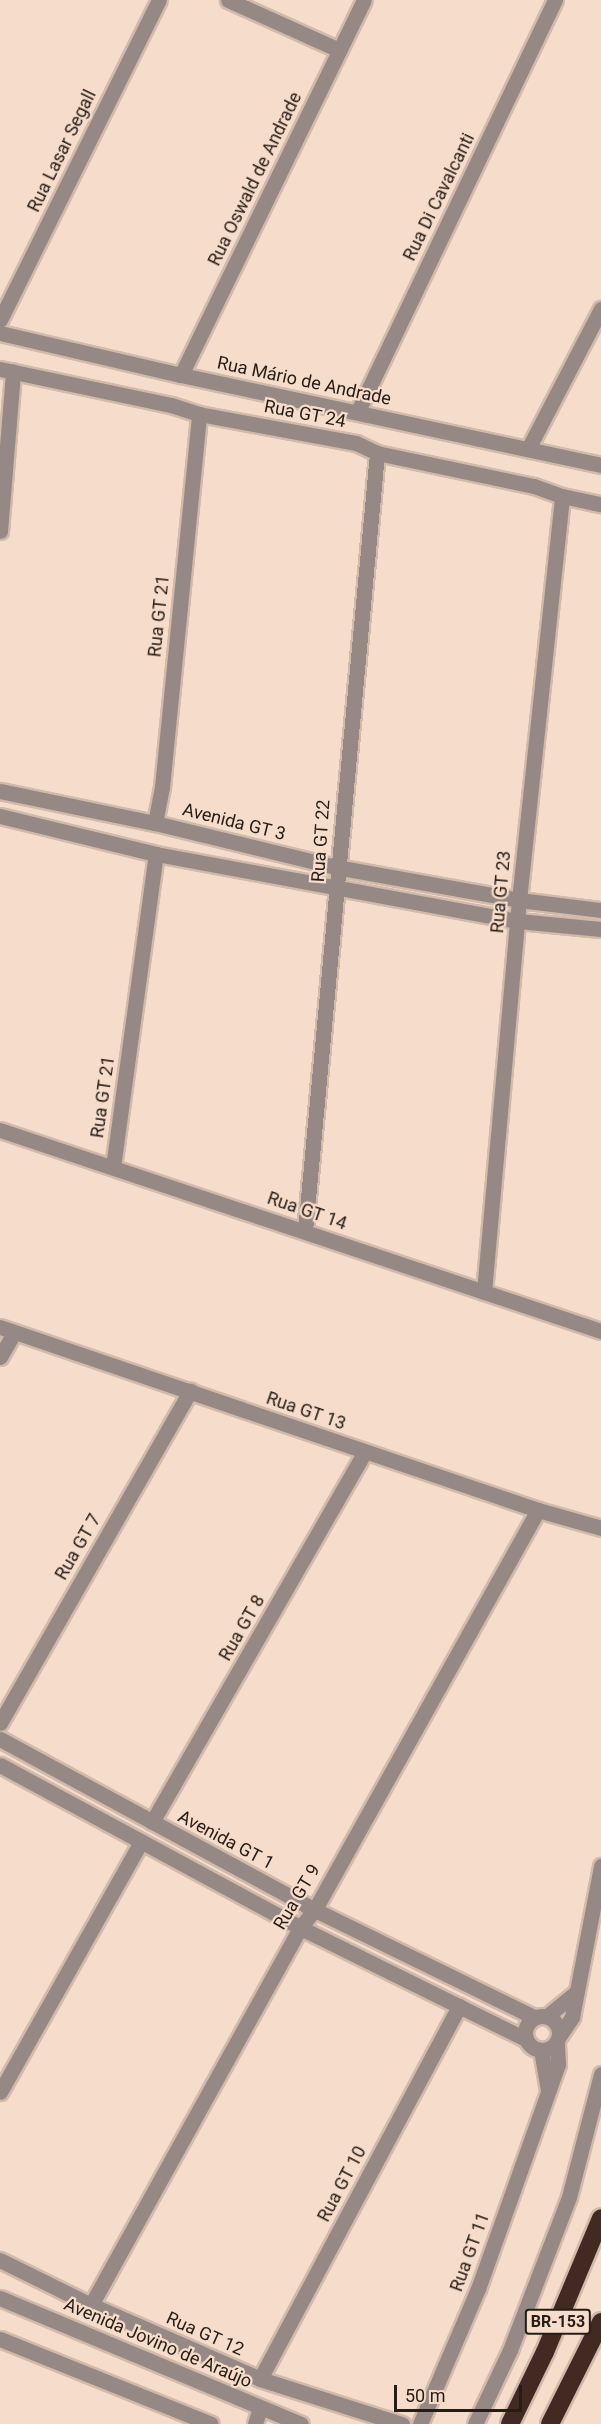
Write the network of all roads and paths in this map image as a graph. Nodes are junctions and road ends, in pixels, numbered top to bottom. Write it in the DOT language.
graph roads {
  1 [pos="159,0"];
  2 [pos="228,0"];
  3 [pos="364,0"];
  4 [pos="555,0"];
  5 [pos="339,50"];
  6 [pos="601,309"];
  7 [pos="0,320"];
  8 [pos="0,333"];
  9 [pos="6,371"];
  10 [pos="181,375"];
  11 [pos="358,411"];
  12 [pos="199,414"];
  13 [pos="528,449"];
  14 [pos="376,453"];
  15 [pos="601,465"];
  16 [pos="562,496"];
  17 [pos="601,504"];
  18 [pos="0,531"];
  19 [pos="0,791"];
  20 [pos="0,816"];
  21 [pos="155,823"];
  22 [pos="156,854"];
  23 [pos="336,867"];
  24 [pos="338,888"];
  25 [pos="519,900"];
  26 [pos="601,910"];
  27 [pos="518,921"];
  28 [pos="601,928"];
  29 [pos="0,1130"];
  30 [pos="113,1167"];
  31 [pos="305,1231"];
  32 [pos="484,1292"];
  33 [pos="7,1330"];
  34 [pos="601,1331"];
  35 [pos="0,1357"];
  36 [pos="190,1391"];
  37 [pos="365,1452"];
  38 [pos="538,1510"];
  39 [pos="601,1528"];
  40 [pos="0,1723"];
  41 [pos="0,1739"];
  42 [pos="0,1765"];
  43 [pos="152,1822"];
  44 [pos="141,1842"];
  45 [pos="601,1866"];
  46 [pos="315,1909"];
  47 [pos="300,1928"];
  48 [pos="577,1992"];
  49 [pos="459,2006"];
  50 [pos="541,2016"];
  51 [pos="526,2039"];
  52 [pos="558,2039"];
  53 [pos="541,2050"];
  54 [pos="601,2074"];
  55 [pos="548,2090"];
  56 [pos="0,2092"];
  57 [pos="601,2218"];
  58 [pos="0,2260"];
  59 [pos="0,2298"];
  60 [pos="92,2305"];
  61 [pos="601,2322"];
  62 [pos="0,2339"];
  63 [pos="260,2379"];
  64 [pos="260,2408"];
  65 [pos="212,2424"];
  66 [pos="255,2424"];
  67 [pos="301,2424"];
  68 [pos="402,2424"];
  69 [pos="420,2424"];
  70 [pos="475,2424"];
  71 [pos="510,2424"];
  72 [pos="550,2424"];
  1 -- 7 [label="street, Rua Lasar Segall"];
  2 -- 5 [label="street"];
  3 -- 5 [label="street, Rua Oswald de Andrade"];
  4 -- 11 [label="street, Rua Di Cavalcanti"];
  5 -- 10 [label="street, Rua Oswald de Andrade"];
  6 -- 13 [label="street"];
  8 -- 10 [label="street, Rua Mário de Andrade"];
  9 -- 12 [label="street, Rua GT 24"];
  9 -- 18 [label="street"];
  10 -- 11 [label="street, Rua Mário de Andrade"];
  11 -- 13 [label="street, Rua Mário de Andrade"];
  12 -- 14 [label="street, Rua GT 24"];
  12 -- 21 [label="street, Rua GT 21"];
  13 -- 15 [label="street, Rua Mário de Andrade"];
  14 -- 16 [label="street, Rua GT 24"];
  14 -- 23 [label="street, Rua GT 22"];
  16 -- 17 [label="street, Rua GT 24"];
  16 -- 25 [label="street, Rua GT 23"];
  19 -- 21 [label="street, Avenida GT 3"];
  20 -- 22 [label="street"];
  21 -- 23 [label="street, Avenida GT 3"];
  22 -- 24 [label="street"];
  22 -- 30 [label="street, Rua GT 21"];
  23 -- 24 [label="street, Rua GT 22"];
  23 -- 25 [label="street, Avenida GT 3"];
  24 -- 27 [label="street"];
  24 -- 31 [label="street, Rua GT 22"];
  25 -- 26 [label="street, Avenida GT 3"];
  25 -- 27 [label="street, Rua GT 23"];
  27 -- 28 [label="street"];
  27 -- 32 [label="street, Rua GT 23"];
  29 -- 30 [label="street, Rua GT 14"];
  30 -- 31 [label="street, Rua GT 14"];
  31 -- 32 [label="street, Rua GT 14"];
  32 -- 34 [label="street, Rua GT 14"];
  33 -- 35 [label="street"];
  33 -- 36 [label="street, Rua GT 13"];
  36 -- 37 [label="street, Rua GT 13"];
  36 -- 40 [label="street, Rua GT 7"];
  37 -- 38 [label="street, Rua GT 13"];
  37 -- 43 [label="street, Rua GT 8"];
  38 -- 39 [label="street, Rua GT 13"];
  38 -- 46 [label="street, Rua GT 9"];
  41 -- 43 [label="street, Avenida GT 1"];
  42 -- 44 [label="street"];
  43 -- 46 [label="street, Avenida GT 1"];
  44 -- 47 [label="street"];
  44 -- 56 [label="street"];
  45 -- 48 [label="street, Rua GT 11"];
  46 -- 47 [label="street, Rua GT 9"];
  46 -- 50 [label="street, Avenida GT 1"];
  47 -- 49 [label="street"];
  47 -- 60 [label="street, Rua GT 9"];
  48 -- 50 [label="street"];
  48 -- 52 [label="street, Rua GT 11"];
  49 -- 51 [label="street"];
  49 -- 63 [label="street, Rua GT 10"];
  50 -- 51 [label="street"];
  50 -- 52 [label="street"];
  51 -- 53 [label="street"];
  52 -- 53 [label="street"];
  52 -- 55 [label="street, Rua GT 11"];
  53 -- 55 [label="street, Rua GT 11"];
  54 -- 70 [label="street"];
  55 -- 69 [label="street, Rua GT 11"];
  57 -- 71 [label="highway, BR-153"];
  58 -- 60 [label="street, Rua GT 12"];
  59 -- 64 [label="street, Avenida Jovino de Araújo"];
  60 -- 63 [label="street, Rua GT 12"];
  61 -- 72 [label="highway, BR-153"];
  62 -- 65 [label="street"];
  63 -- 68 [label="street, Rua GT 12"];
  64 -- 66 [label="street"];
  64 -- 67 [label="street, Avenida Jovino de Araújo"];
}
